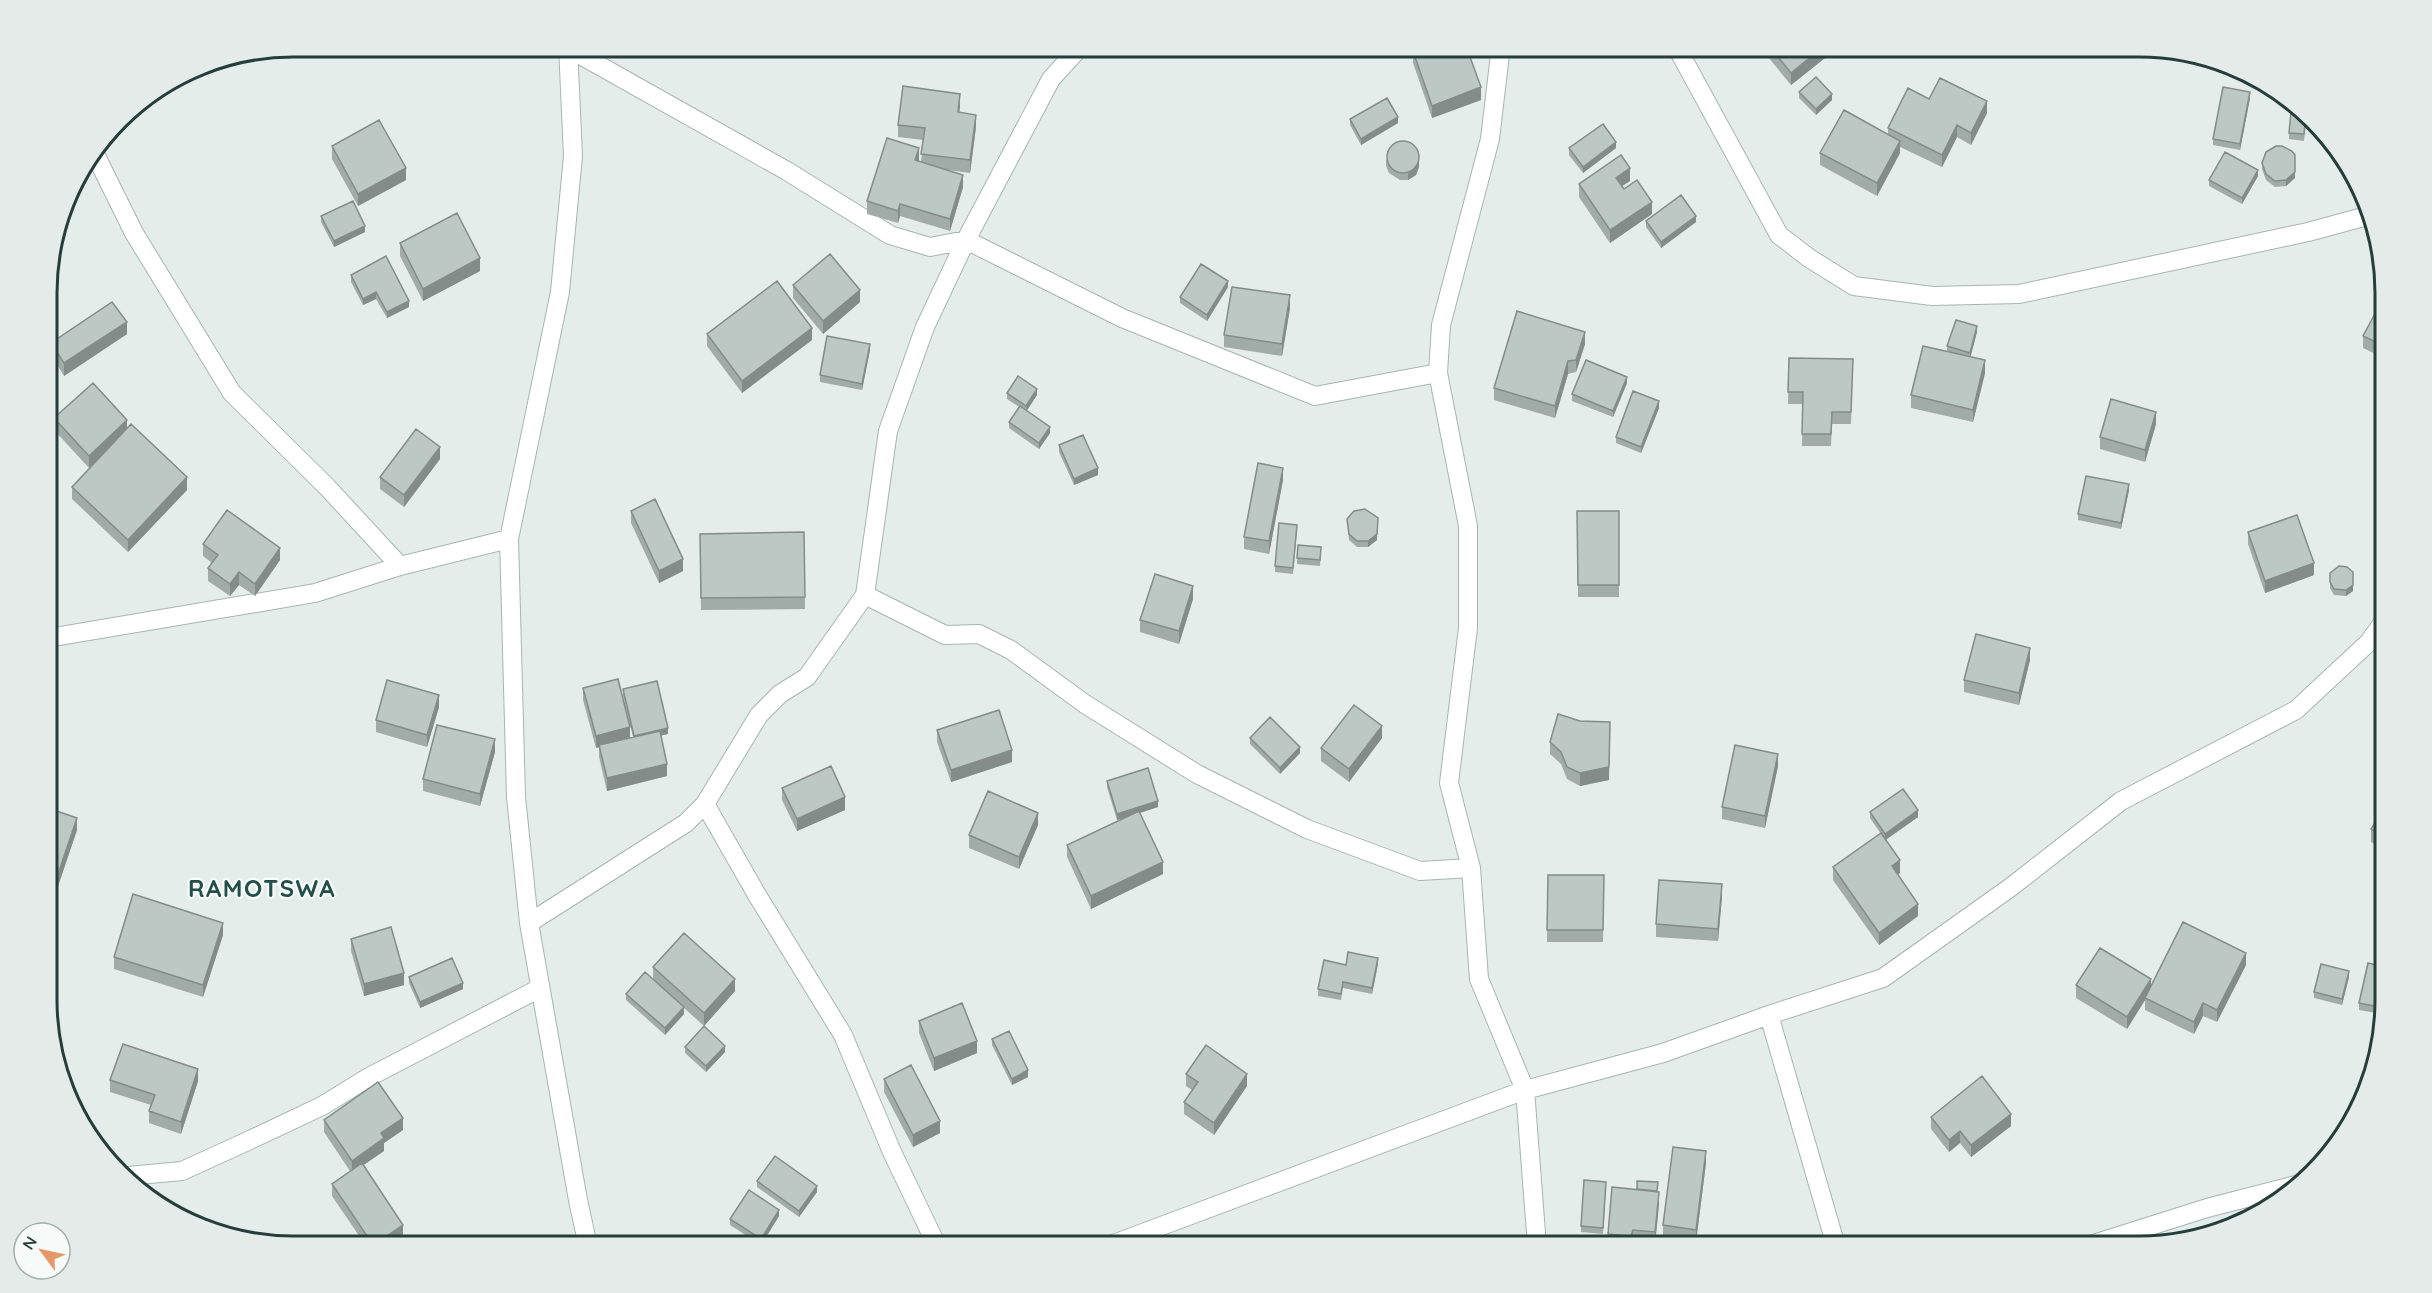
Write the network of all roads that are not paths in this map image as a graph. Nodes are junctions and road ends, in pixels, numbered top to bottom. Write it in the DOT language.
graph roads {
  1 [pos="568,57"];
  2 [pos="586,57"];
  3 [pos="1071,57"];
  4 [pos="1500,57"];
  5 [pos="1682,57"];
  6 [pos="98,160"];
  7 [pos="2362,217"];
  8 [pos="966,240"];
  9 [pos="1438,373"];
  10 [pos="509,539"];
  11 [pos="400,566"];
  12 [pos="865,595"];
  13 [pos="2375,634"];
  14 [pos="57,636"];
  15 [pos="705,804"];
  16 [pos="1471,868"];
  17 [pos="529,923"];
  18 [pos="540,988"];
  19 [pos="1769,1015"];
  20 [pos="1525,1090"];
  21 [pos="135,1175"];
  22 [pos="2280,1189"];
  23 [pos="586,1236"];
  24 [pos="932,1236"];
  25 [pos="1135,1236"];
  26 [pos="1536,1236"];
  27 [pos="1833,1236"];
  28 [pos="2119,1236"];
  1 -- 10 [label="street"];
  2 -- 8 [label="street"];
  3 -- 8 [label="street"];
  4 -- 9 [label="street"];
  5 -- 7 [label="street"];
  6 -- 11 [label="street"];
  8 -- 9 [label="street"];
  8 -- 12 [label="street"];
  9 -- 16 [label="street"];
  10 -- 11 [label="street"];
  10 -- 17 [label="street"];
  11 -- 14 [label="street"];
  12 -- 15 [label="street"];
  12 -- 16 [label="street"];
  13 -- 19 [label="street"];
  15 -- 17 [label="street"];
  15 -- 24 [label="street"];
  16 -- 20 [label="street"];
  17 -- 18 [label="street"];
  18 -- 21 [label="street"];
  18 -- 23 [label="street"];
  19 -- 20 [label="street"];
  19 -- 27 [label="street"];
  20 -- 25 [label="street"];
  20 -- 26 [label="street"];
  22 -- 28 [label="street"];
}
